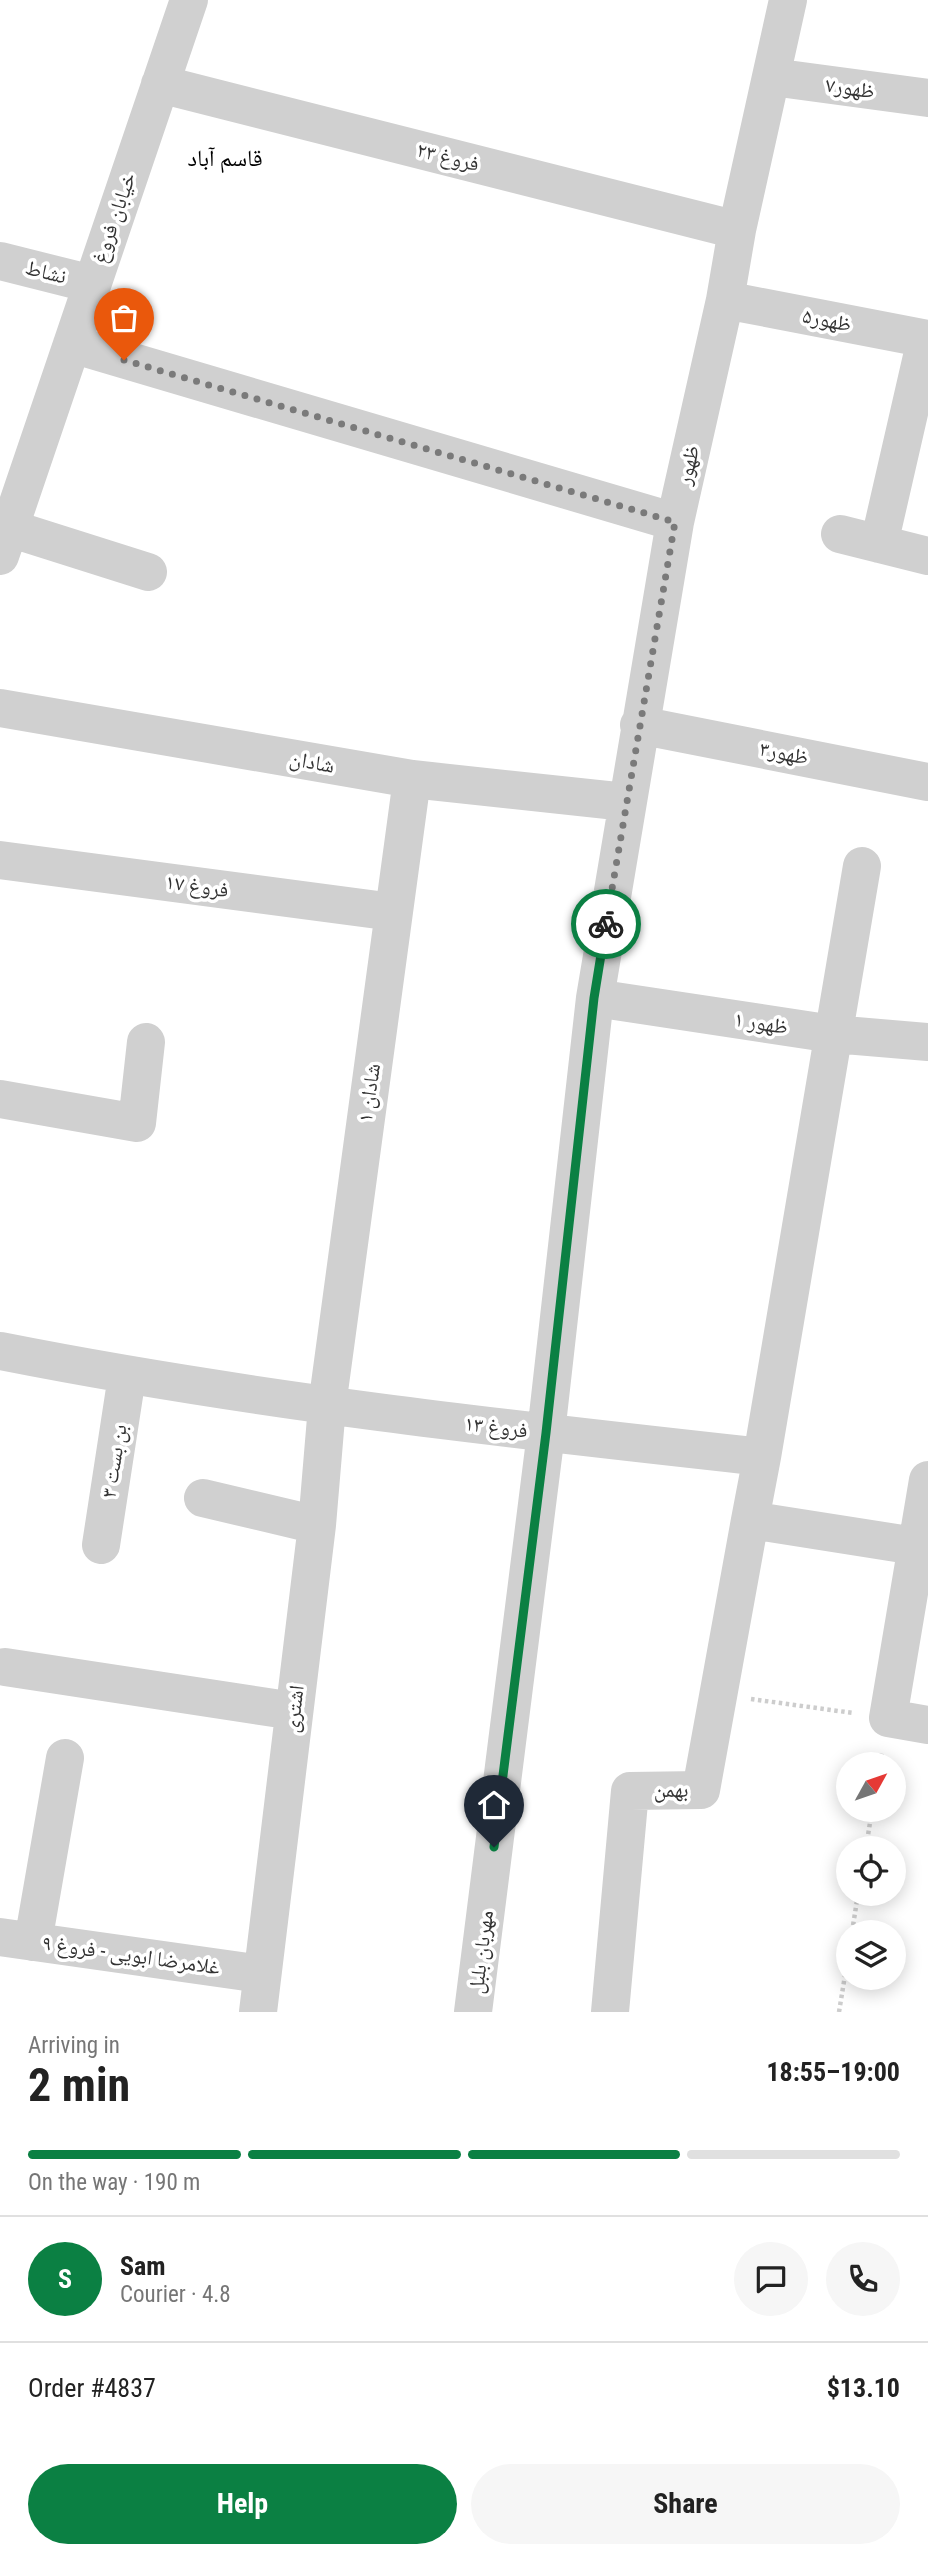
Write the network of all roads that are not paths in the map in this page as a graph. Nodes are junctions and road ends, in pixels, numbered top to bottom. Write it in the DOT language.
graph roads {
  1 [pos="189,0"];
  2 [pos="788,0"];
  3 [pos="772,77"];
  4 [pos="160,84"];
  5 [pos="928,98"];
  6 [pos="737,230"];
  7 [pos="0,261"];
  8 [pos="92,284"];
  9 [pos="725,300"];
  10 [pos="927,339"];
  11 [pos="72,344"];
  12 [pos="675,522"];
  13 [pos="841,534"];
  14 [pos="5,542"];
  15 [pos="879,544"];
  16 [pos="928,556"];
  17 [pos="148,572"];
  18 [pos="0,708"];
  19 [pos="639,725"];
  20 [pos="412,779"];
  21 [pos="928,782"];
  22 [pos="626,802"];
  23 [pos="0,860"];
  24 [pos="862,866"];
  25 [pos="393,912"];
  26 [pos="594,998"];
  27 [pos="833,1034"];
  28 [pos="146,1042"];
  29 [pos="928,1042"];
  30 [pos="0,1099"];
  31 [pos="0,1351"];
  32 [pos="127,1376"];
  33 [pos="327,1406"];
  34 [pos="546,1433"];
  35 [pos="762,1457"];
  36 [pos="928,1480"];
  37 [pos="203,1498"];
  38 [pos="750,1520"];
  39 [pos="317,1525"];
  40 [pos="101,1545"];
  41 [pos="923,1547"];
  42 [pos="5,1667"];
  43 [pos="294,1711"];
  44 [pos="928,1725"];
  45 [pos="65,1758"];
  46 [pos="16,1939"];
  47 [pos="261,1974"];
  48 [pos="258,2012"];
  49 [pos="473,2012"];
  50 [pos="610,2012"];
  1 -- 4 [label="street, خیابان فروغ"];
  2 -- 3 [label="street, ظهور"];
  3 -- 5 [label="street, ظهور۷"];
  3 -- 6 [label="street, ظهور"];
  4 -- 6 [label="street, فروغ ۲۳"];
  4 -- 8 [label="street, خیابان فروغ"];
  6 -- 9 [label="street, ظهور"];
  7 -- 8 [label="street, نشاط"];
  8 -- 11 [label="street, خیابان فروغ"];
  9 -- 10 [label="street, ظهور۵"];
  9 -- 12 [label="street, ظهور"];
  10 -- 15 [label="street"];
  11 -- 12 [label="street"];
  11 -- 14 [label="street, خیابان فروغ"];
  12 -- 19 [label="street, ظهور"];
  13 -- 15 [label="street"];
  14 -- 17 [label="street"];
  15 -- 16 [label="street"];
  18 -- 20 [label="street, شادان"];
  19 -- 21 [label="street, ظهور۳"];
  19 -- 22 [label="street, ظهور"];
  20 -- 22 [label="street, شادان"];
  20 -- 25 [label="street, شادان ۱"];
  22 -- 26 [label="street, ظهور"];
  23 -- 25 [label="street, فروغ ۱۷"];
  24 -- 27 [label="street"];
  25 -- 33 [label="street, شادان ۱"];
  26 -- 27 [label="street, ظهور ۱"];
  26 -- 34 [label="street, ظهور"];
  27 -- 29 [label="street, ظهور ۱"];
  27 -- 35 [label="street"];
  28 -- 30 [label="street"];
  31 -- 32 [label="street, فروغ ۱۳"];
  32 -- 33 [label="street, فروغ ۱۳"];
  32 -- 40 [label="street, بن بست ۳"];
  33 -- 34 [label="street, فروغ ۱۳"];
  33 -- 39 [label="street, اشتری"];
  34 -- 35 [label="street, فروغ ۱۳"];
  34 -- 49 [label="street, مهربان بلبل"];
  35 -- 38 [label="street"];
  36 -- 41 [label="street"];
  37 -- 39 [label="street"];
  38 -- 41 [label="street"];
  38 -- 50 [label="street, بهمن"];
  39 -- 43 [label="street, اشتری"];
  41 -- 44 [label="street"];
  42 -- 43 [label="street"];
  43 -- 47 [label="street, اشتری"];
  45 -- 46 [label="street"];
  46 -- 47 [label="street, غلامرضا ابویی - فروغ ۹"];
  47 -- 48 [label="street, اشتری"];
}
